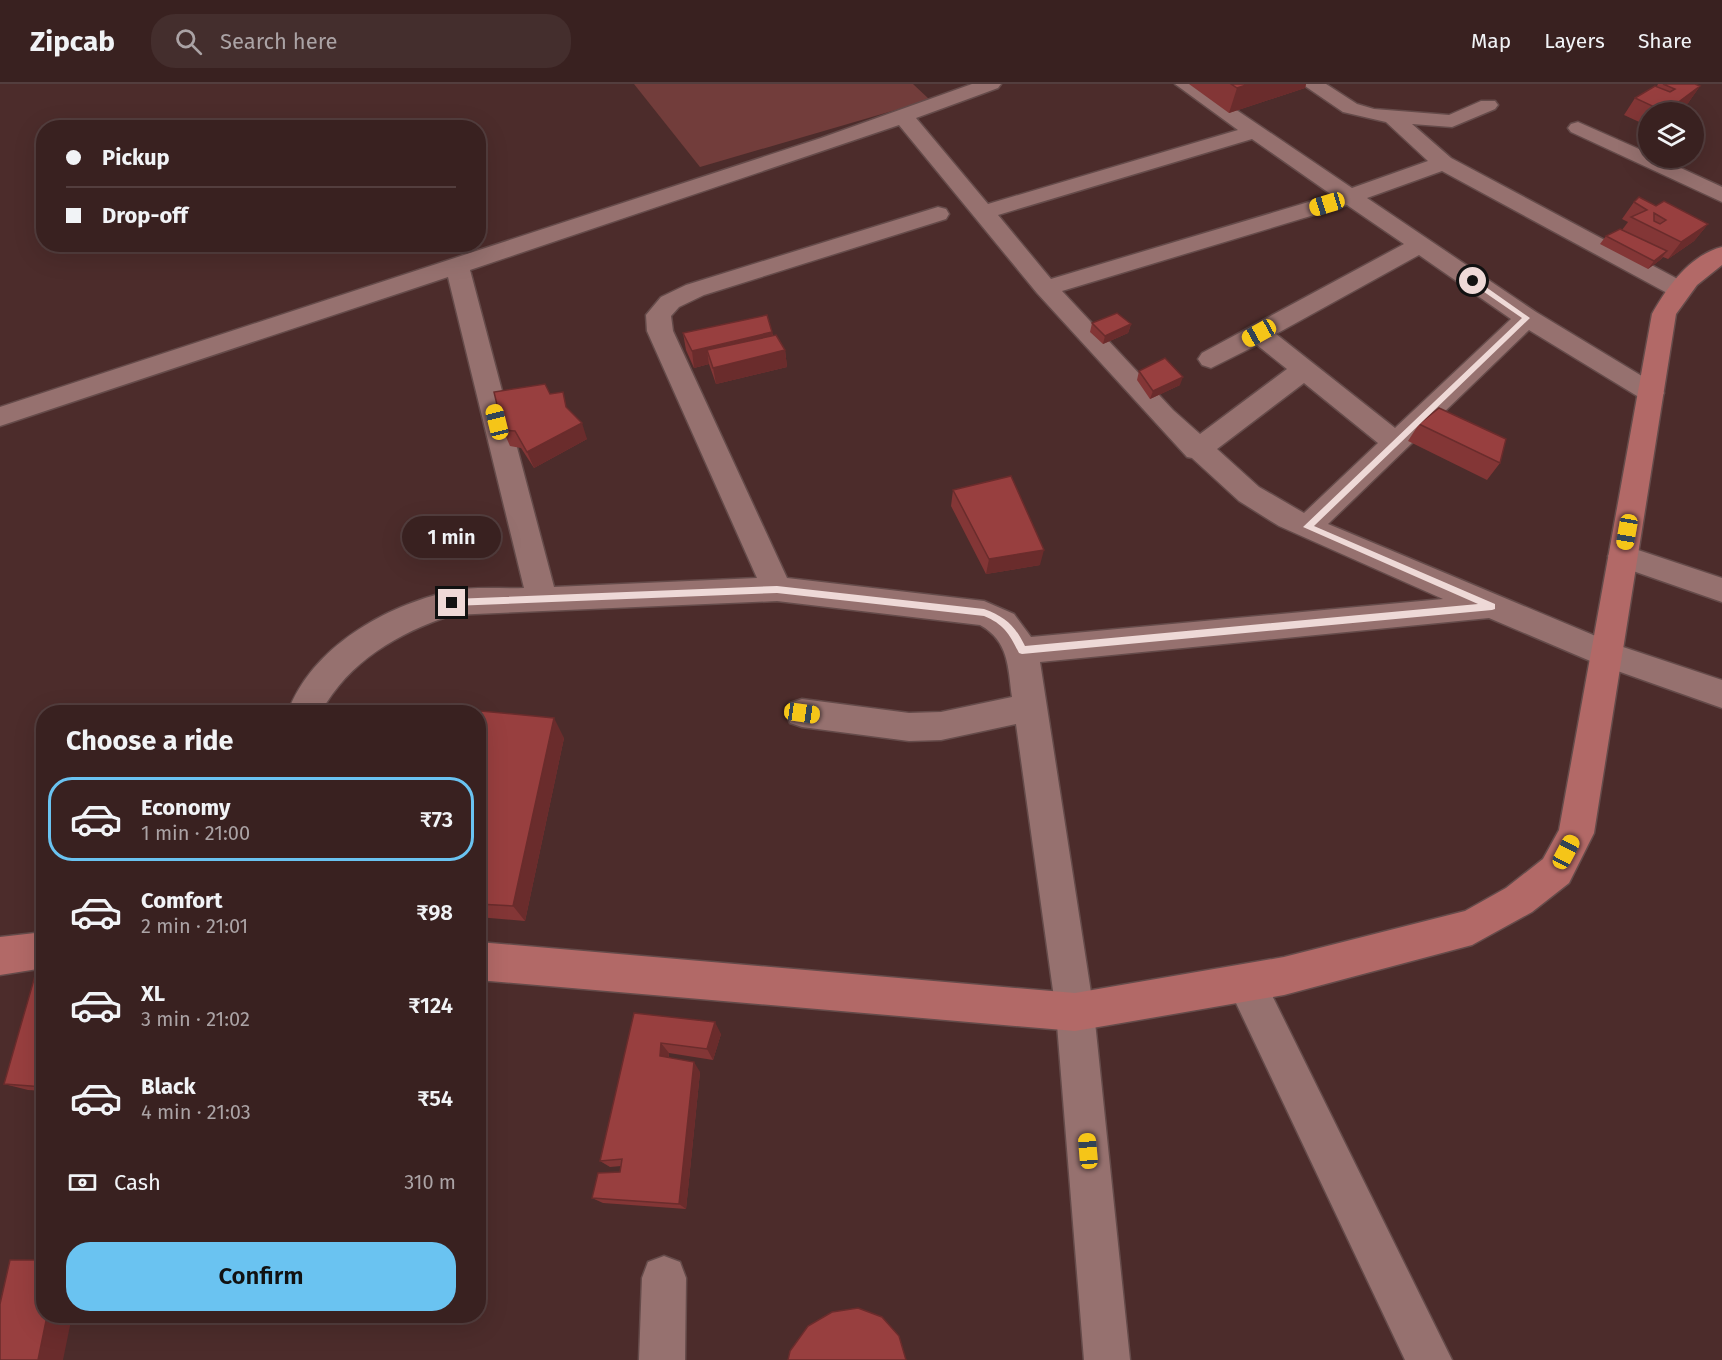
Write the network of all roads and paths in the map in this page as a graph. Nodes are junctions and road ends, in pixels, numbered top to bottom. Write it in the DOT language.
graph roads {
  1 [pos="991,84"];
  2 [pos="1185,84"];
  3 [pos="1312,84"];
  4 [pos="954,90"];
  5 [pos="1488,105"];
  6 [pos="904,117"];
  7 [pos="1392,117"];
  8 [pos="1578,128"];
  9 [pos="1254,132"];
  10 [pos="1443,163"];
  11 [pos="1722,195"];
  12 [pos="1349,197"];
  13 [pos="981,213"];
  14 [pos="938,214"];
  15 [pos="1420,245"];
  16 [pos="1722,254"];
  17 [pos="457,266"];
  18 [pos="1046,288"];
  19 [pos="1678,289"];
  20 [pos="1527,318"];
  21 [pos="1259,333"];
  22 [pos="1211,359"];
  23 [pos="1305,369"];
  24 [pos="1651,393"];
  25 [pos="0,417"];
  26 [pos="1395,442"];
  27 [pos="1197,450"];
  28 [pos="1307,527"];
  29 [pos="1623,556"];
  30 [pos="777,589"];
  31 [pos="1722,590"];
  32 [pos="542,599"];
  33 [pos="1492,606"];
  34 [pos="1022,651"];
  35 [pos="1606,654"];
  36 [pos="1722,694"];
  37 [pos="307,705"];
  38 [pos="1030,707"];
  39 [pos="802,713"];
  40 [pos="36,951"];
  41 [pos="0,956"];
  42 [pos="486,962"];
  43 [pos="1246,984"];
  44 [pos="1075,1012"];
  45 [pos="664,1278"];
  46 [pos="662,1360"];
  47 [pos="1107,1360"];
  48 [pos="1429,1360"];
  1 -- 4 [label="street"];
  2 -- 9 [label="street"];
  3 -- 7 [label="street"];
  4 -- 6 [label="street"];
  5 -- 7 [label="street"];
  6 -- 13 [label="street"];
  6 -- 17 [label="street"];
  7 -- 10 [label="street"];
  8 -- 11 [label="street"];
  9 -- 12 [label="street"];
  9 -- 13 [label="street"];
  10 -- 12 [label="street"];
  10 -- 19 [label="street"];
  12 -- 15 [label="street"];
  12 -- 18 [label="street"];
  13 -- 18 [label="street"];
  14 -- 30 [label="street"];
  15 -- 20 [label="street"];
  15 -- 21 [label="street"];
  16 -- 19 [label="main road"];
  17 -- 25 [label="street"];
  17 -- 32 [label="street"];
  18 -- 27 [label="street"];
  19 -- 24 [label="main road"];
  20 -- 24 [label="street"];
  20 -- 26 [label="street"];
  21 -- 22 [label="street"];
  21 -- 23 [label="street"];
  23 -- 26 [label="street"];
  23 -- 27 [label="street"];
  24 -- 29 [label="main road"];
  26 -- 28 [label="street"];
  27 -- 28 [label="street"];
  28 -- 33 [label="street"];
  29 -- 31 [label="street"];
  29 -- 35 [label="main road"];
  30 -- 32 [label="street"];
  30 -- 34 [label="street"];
  32 -- 37 [label="street"];
  33 -- 34 [label="street"];
  33 -- 35 [label="street"];
  34 -- 38 [label="street"];
  35 -- 36 [label="street"];
  35 -- 43 [label="main road"];
  38 -- 39 [label="street"];
  38 -- 44 [label="street"];
  40 -- 41 [label="main road"];
  42 -- 44 [label="main road"];
  43 -- 44 [label="main road"];
  43 -- 48 [label="street"];
  44 -- 47 [label="street"];
  45 -- 46 [label="street"];
}
